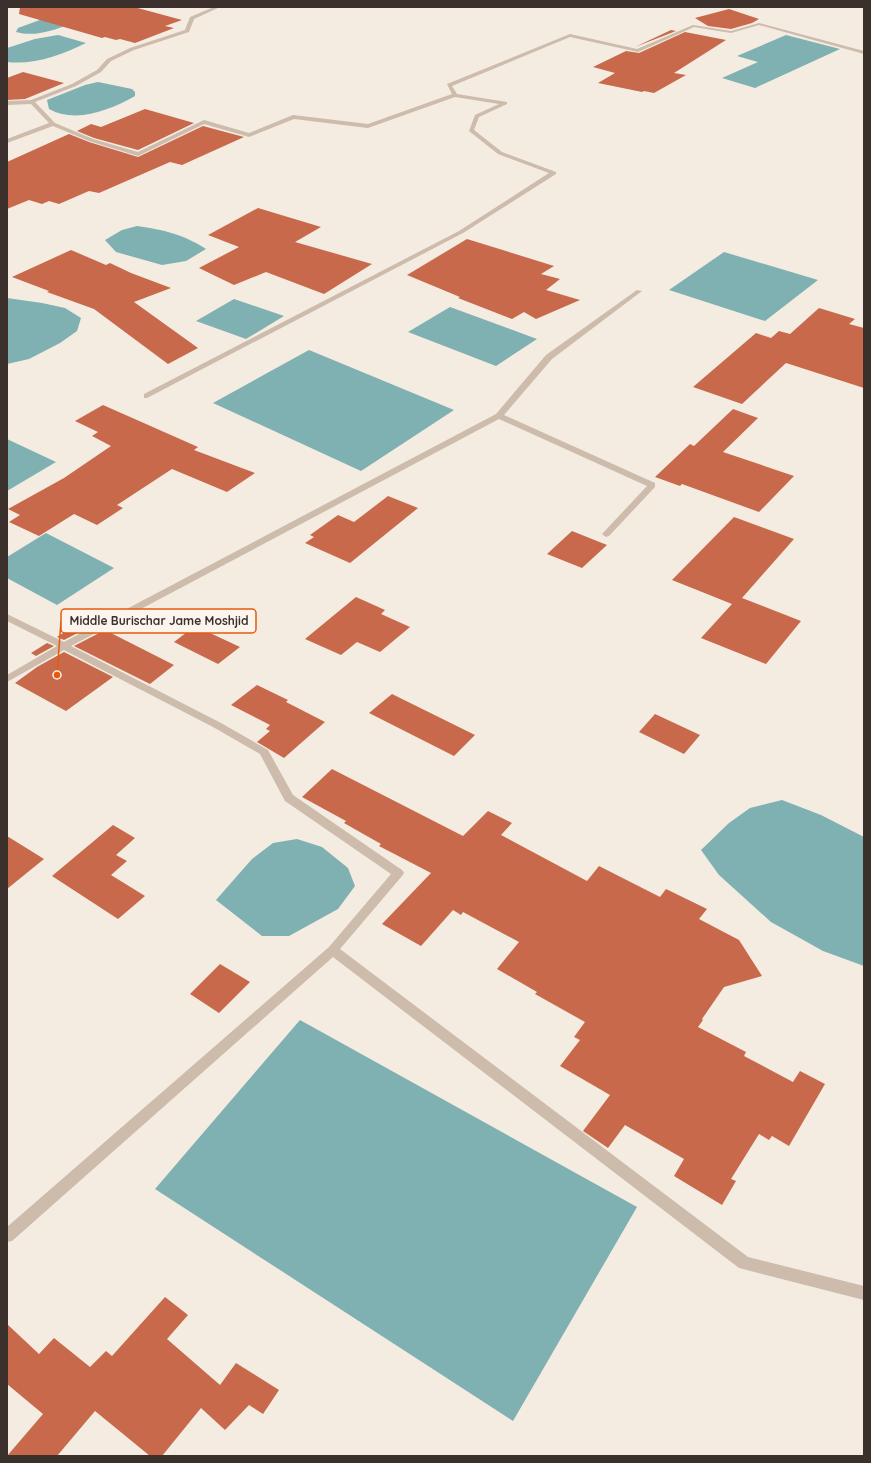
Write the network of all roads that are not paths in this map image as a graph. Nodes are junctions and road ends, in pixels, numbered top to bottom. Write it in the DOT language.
graph roads {
  1 [pos="218,7"];
  2 [pos="864,53"];
  3 [pos="455,95"];
  4 [pos="32,102"];
  5 [pos="7,103"];
  6 [pos="53,124"];
  7 [pos="7,141"];
  8 [pos="639,291"];
  9 [pos="147,396"];
  10 [pos="499,416"];
  11 [pos="606,534"];
  12 [pos="7,617"];
  13 [pos="64,646"];
  14 [pos="7,679"];
  15 [pos="333,950"];
  16 [pos="7,1236"];
  17 [pos="864,1293"];
  1 -- 4 [label="street"];
  2 -- 3 [label="street"];
  3 -- 6 [label="street"];
  3 -- 9 [label="street"];
  4 -- 5 [label="street"];
  4 -- 6 [label="street"];
  6 -- 7 [label="street"];
  8 -- 10 [label="street"];
  10 -- 11 [label="street"];
  10 -- 13 [label="street"];
  12 -- 13 [label="street"];
  13 -- 14 [label="street"];
  13 -- 15 [label="street"];
  15 -- 16 [label="street"];
  15 -- 17 [label="street"];
}
